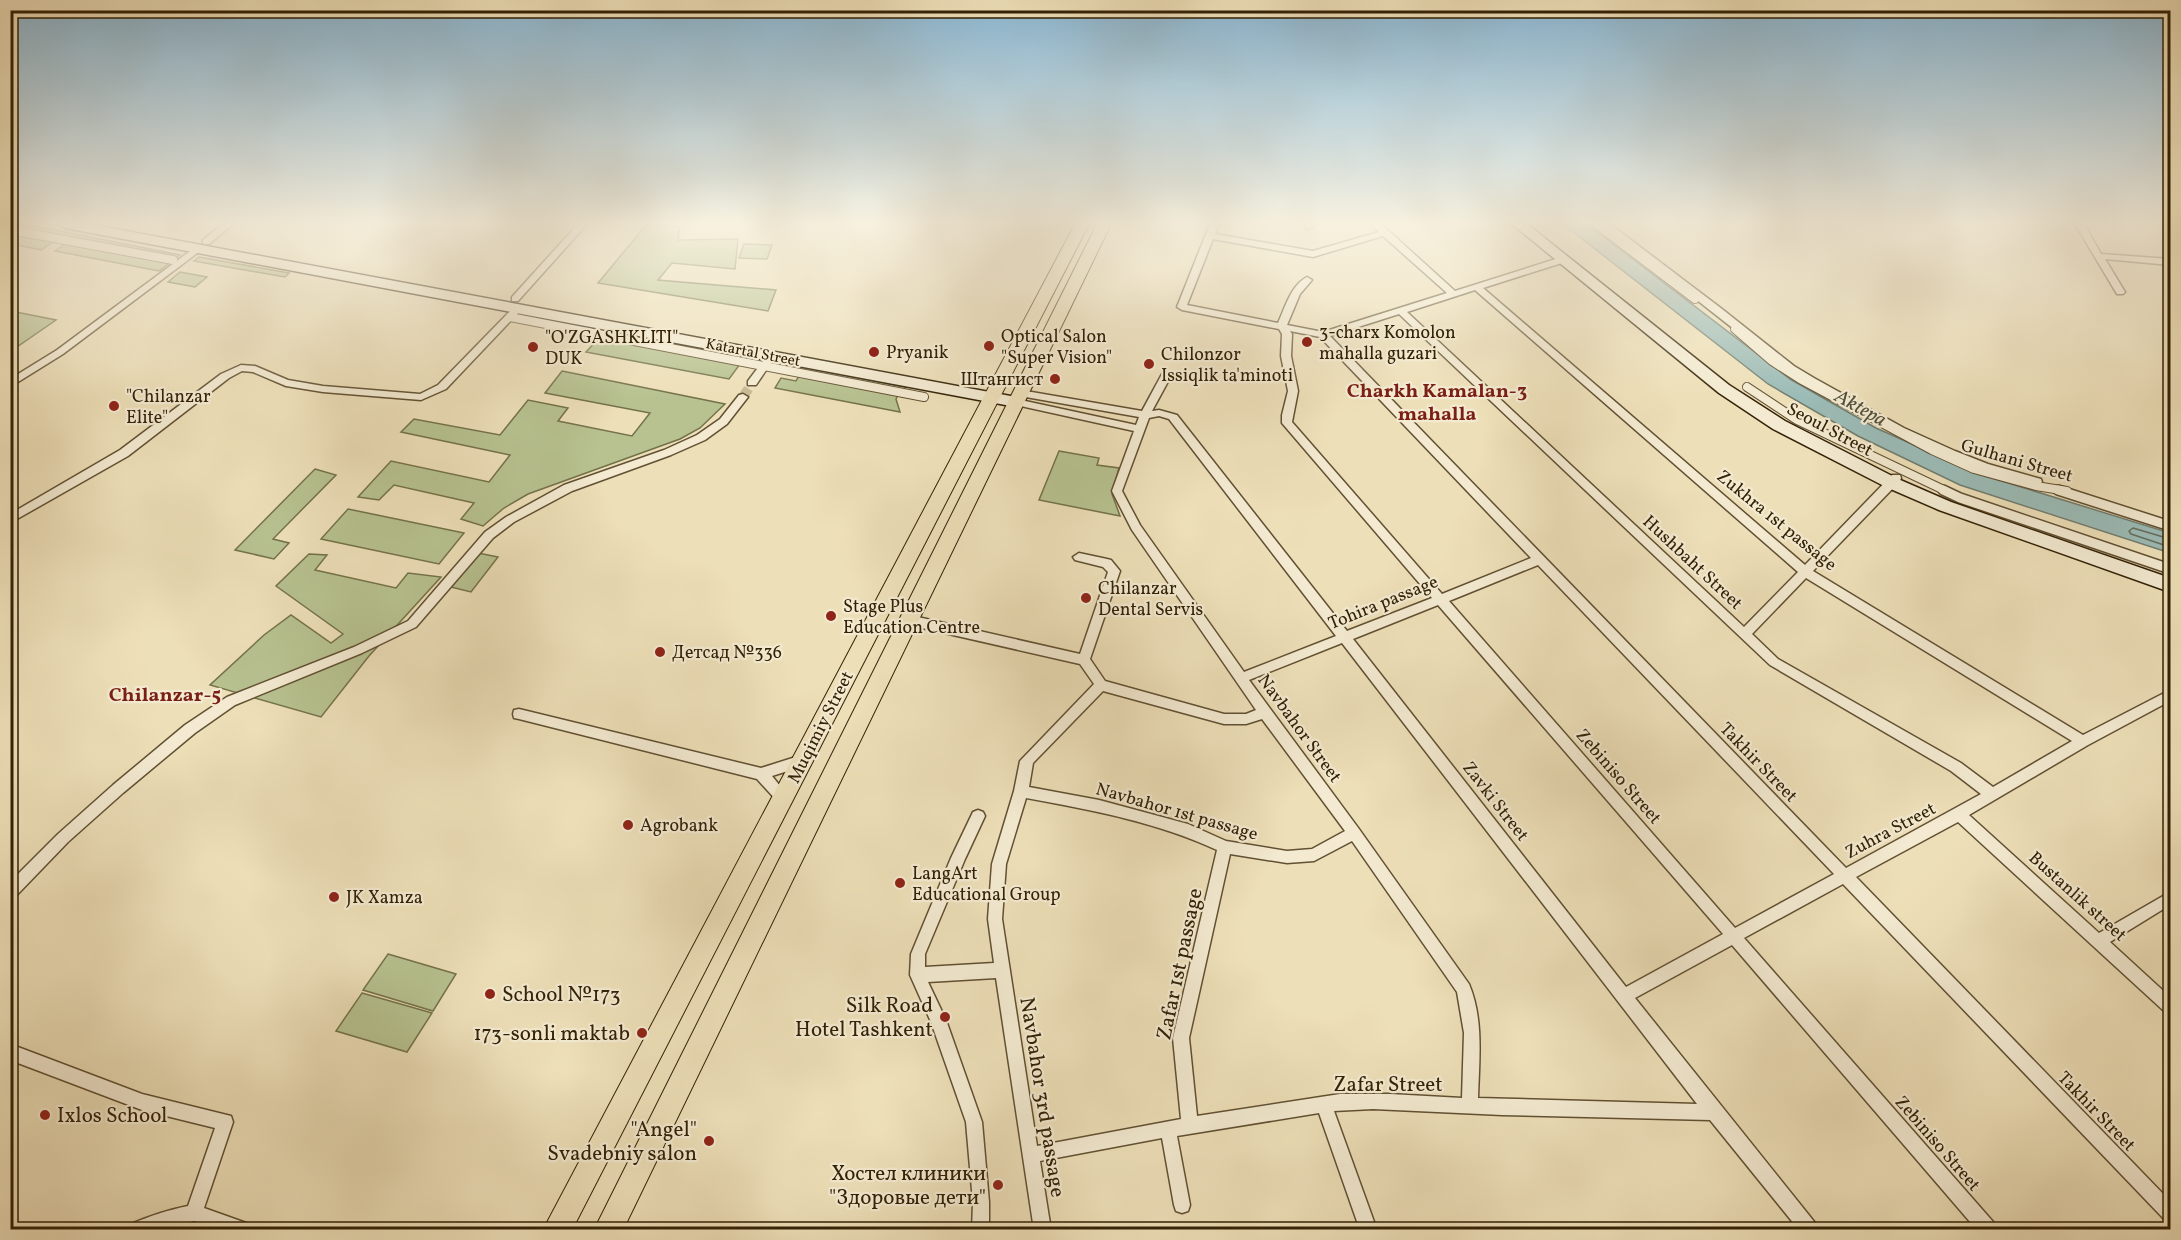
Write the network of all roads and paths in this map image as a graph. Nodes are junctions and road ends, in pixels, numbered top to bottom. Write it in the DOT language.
graph roads {
  1 [pos="153,282"];
  2 [pos="392,282"];
  3 [pos="536,282"];
  4 [pos="1052,282"];
  5 [pos="1063,282"];
  6 [pos="1193,282"];
  7 [pos="1305,282"];
  8 [pos="1439,282"];
  9 [pos="1490,282"];
  10 [pos="1590,282"];
  11 [pos="1601,282"];
  12 [pos="1673,282"];
  13 [pos="1681,282"];
  14 [pos="2114,282"];
  15 [pos="1075,284"];
  16 [pos="1476,286"];
  17 [pos="2120,292"];
  18 [pos="1452,293"];
  19 [pos="516,306"];
  20 [pos="1401,311"];
  21 [pos="1282,326"];
  22 [pos="1323,335"];
  23 [pos="771,356"];
  24 [pos="1166,376"];
  25 [pos="10,384"];
  26 [pos="752,384"];
  27 [pos="1747,387"];
  28 [pos="994,392"];
  29 [pos="743,397"];
  30 [pos="924,397"];
  31 [pos="1018,397"];
  32 [pos="1146,415"];
  33 [pos="1139,429"];
  34 [pos="1894,481"];
  35 [pos="2037,482"];
  36 [pos="10,519"];
  37 [pos="924,526"];
  38 [pos="2170,526"];
  39 [pos="952,532"];
  40 [pos="1079,557"];
  41 [pos="1539,560"];
  42 [pos="2170,569"];
  43 [pos="1806,572"];
  44 [pos="2170,578"];
  45 [pos="2170,585"];
  46 [pos="1440,598"];
  47 [pos="909,620"];
  48 [pos="1744,635"];
  49 [pos="1344,637"];
  50 [pos="1084,660"];
  51 [pos="1242,678"];
  52 [pos="1101,685"];
  53 [pos="2170,695"];
  54 [pos="1265,713"];
  55 [pos="519,714"];
  56 [pos="812,741"];
  57 [pos="2084,741"];
  58 [pos="845,749"];
  59 [pos="802,761"];
  60 [pos="761,774"];
  61 [pos="1021,791"];
  62 [pos="1993,795"];
  63 [pos="783,798"];
  64 [pos="1959,814"];
  65 [pos="978,816"];
  66 [pos="1354,833"];
  67 [pos="1225,847"];
  68 [pos="1844,875"];
  69 [pos="10,892"];
  70 [pos="2170,898"];
  71 [pos="1734,935"];
  72 [pos="2099,941"];
  73 [pos="1002,970"];
  74 [pos="917,975"];
  75 [pos="1625,995"];
  76 [pos="2170,1007"];
  77 [pos="10,1052"];
  78 [pos="1324,1105"];
  79 [pos="1470,1106"];
  80 [pos="1714,1112"];
  81 [pos="1190,1125"];
  82 [pos="1168,1129"];
  83 [pos="1030,1155"];
  84 [pos="1182,1205"];
  85 [pos="194,1213"];
  86 [pos="2170,1213"];
  87 [pos="137,1230"];
  88 [pos="243,1230"];
  89 [pos="557,1230"];
  90 [pos="608,1230"];
  91 [pos="980,1230"];
  92 [pos="1043,1230"];
  93 [pos="1370,1230"];
  94 [pos="1810,1230"];
  95 [pos="1989,1230"];
  1 -- 25 [label="street"];
  2 -- 19 [label="main road, Katartal Street"];
  3 -- 19 [label="street"];
  4 -- 28 [label="main road, Muqimiy Street"];
  5 -- 15 [label="main road"];
  6 -- 21 [label="street"];
  7 -- 21 [label="street"];
  8 -- 18 [label="street"];
  9 -- 16 [label="street"];
  10 -- 34 [label="main road, Seoul Street"];
  11 -- 34 [label="main road, Seoul Street"];
  12 -- 38 [label="street, Gulhani Street"];
  13 -- 35 [label="street, Gulhani Street"];
  14 -- 17 [label="street"];
  15 -- 31 [label="main road, Muqimiy Street"];
  16 -- 18 [label="street"];
  16 -- 43 [label="street, Zukhra 1st passage"];
  18 -- 20 [label="street"];
  19 -- 23 [label="main road, Katartal Street"];
  19 -- 36 [label="street"];
  20 -- 22 [label="street"];
  20 -- 48 [label="street, Hushbaht Street"];
  21 -- 22 [label="street"];
  21 -- 46 [label="street, Zebiniso Street"];
  22 -- 41 [label="street, Takhir Street"];
  23 -- 26 [label="street"];
  23 -- 28 [label="main road, Katartal Street"];
  23 -- 30 [label="street"];
  24 -- 32 [label="street, Navbahor Street"];
  27 -- 42 [label="street"];
  28 -- 31 [label="main road, Katartal Street"];
  28 -- 37 [label="main road, Muqimiy Street"];
  29 -- 69 [label="street"];
  31 -- 32 [label="street, Katartal Street"];
  31 -- 33 [label="street"];
  31 -- 39 [label="main road, Muqimiy Street"];
  32 -- 33 [label="street, Navbahor Street"];
  32 -- 49 [label="street, Zavki Street"];
  33 -- 51 [label="street, Navbahor Street"];
  34 -- 43 [label="street"];
  34 -- 44 [label="main road, Seoul Street"];
  34 -- 45 [label="main road, Seoul Street"];
  37 -- 39 [label="main road"];
  37 -- 56 [label="main road, Muqimiy Street"];
  39 -- 47 [label="main road, Muqimiy Street"];
  40 -- 50 [label="street"];
  41 -- 46 [label="street, Tohira passage"];
  41 -- 68 [label="street, Takhir Street"];
  43 -- 48 [label="street"];
  43 -- 57 [label="street, Zukhra 1st passage"];
  46 -- 49 [label="street, Tohira passage"];
  46 -- 71 [label="street, Zebiniso Street"];
  47 -- 50 [label="street"];
  47 -- 58 [label="main road, Muqimiy Street"];
  48 -- 62 [label="street, Hushbaht Street"];
  49 -- 51 [label="street, Tohira passage"];
  49 -- 75 [label="street, Zavki Street"];
  50 -- 52 [label="street"];
  51 -- 54 [label="street, Navbahor Street"];
  52 -- 54 [label="street"];
  52 -- 61 [label="street, Navbahor 3rd passage"];
  53 -- 57 [label="street, Zuhra Street"];
  54 -- 66 [label="street, Navbahor Street"];
  55 -- 60 [label="street"];
  56 -- 58 [label="main road"];
  56 -- 59 [label="main road, Muqimiy Street"];
  57 -- 62 [label="street, Zuhra Street"];
  58 -- 90 [label="main road, Muqimiy Street"];
  59 -- 60 [label="street"];
  59 -- 63 [label="main road, Muqimiy Street"];
  60 -- 63 [label="street"];
  61 -- 67 [label="street, Navbahor 1st passage"];
  61 -- 73 [label="street, Navbahor 3rd passage"];
  62 -- 64 [label="street, Zuhra Street"];
  63 -- 89 [label="main road, Muqimiy Street"];
  64 -- 68 [label="street, Zuhra Street"];
  64 -- 72 [label="street, Bustanlik street"];
  65 -- 74 [label="street"];
  66 -- 67 [label="street, Navbahor 1st passage"];
  66 -- 79 [label="street, Navbahor Street"];
  67 -- 81 [label="street, Zafar 1st passage"];
  68 -- 71 [label="street, Zuhra Street"];
  68 -- 86 [label="street, Takhir Street"];
  70 -- 72 [label="street"];
  71 -- 75 [label="street, Zuhra Street"];
  71 -- 95 [label="street, Zebiniso Street"];
  72 -- 76 [label="street, Bustanlik street"];
  73 -- 74 [label="street"];
  73 -- 83 [label="street, Navbahor 3rd passage"];
  74 -- 91 [label="street"];
  75 -- 80 [label="street, Zavki Street"];
  77 -- 85 [label="street"];
  78 -- 79 [label="street, Zafar Street"];
  78 -- 81 [label="street, Zafar Street"];
  78 -- 93 [label="street"];
  79 -- 80 [label="street, Zafar Street"];
  80 -- 94 [label="street, Zavki Street"];
  81 -- 82 [label="street, Zafar Street"];
  82 -- 83 [label="street, Zafar Street"];
  82 -- 84 [label="street"];
  83 -- 92 [label="street, Navbahor 3rd passage"];
  85 -- 87 [label="street"];
  85 -- 88 [label="street"];
}
